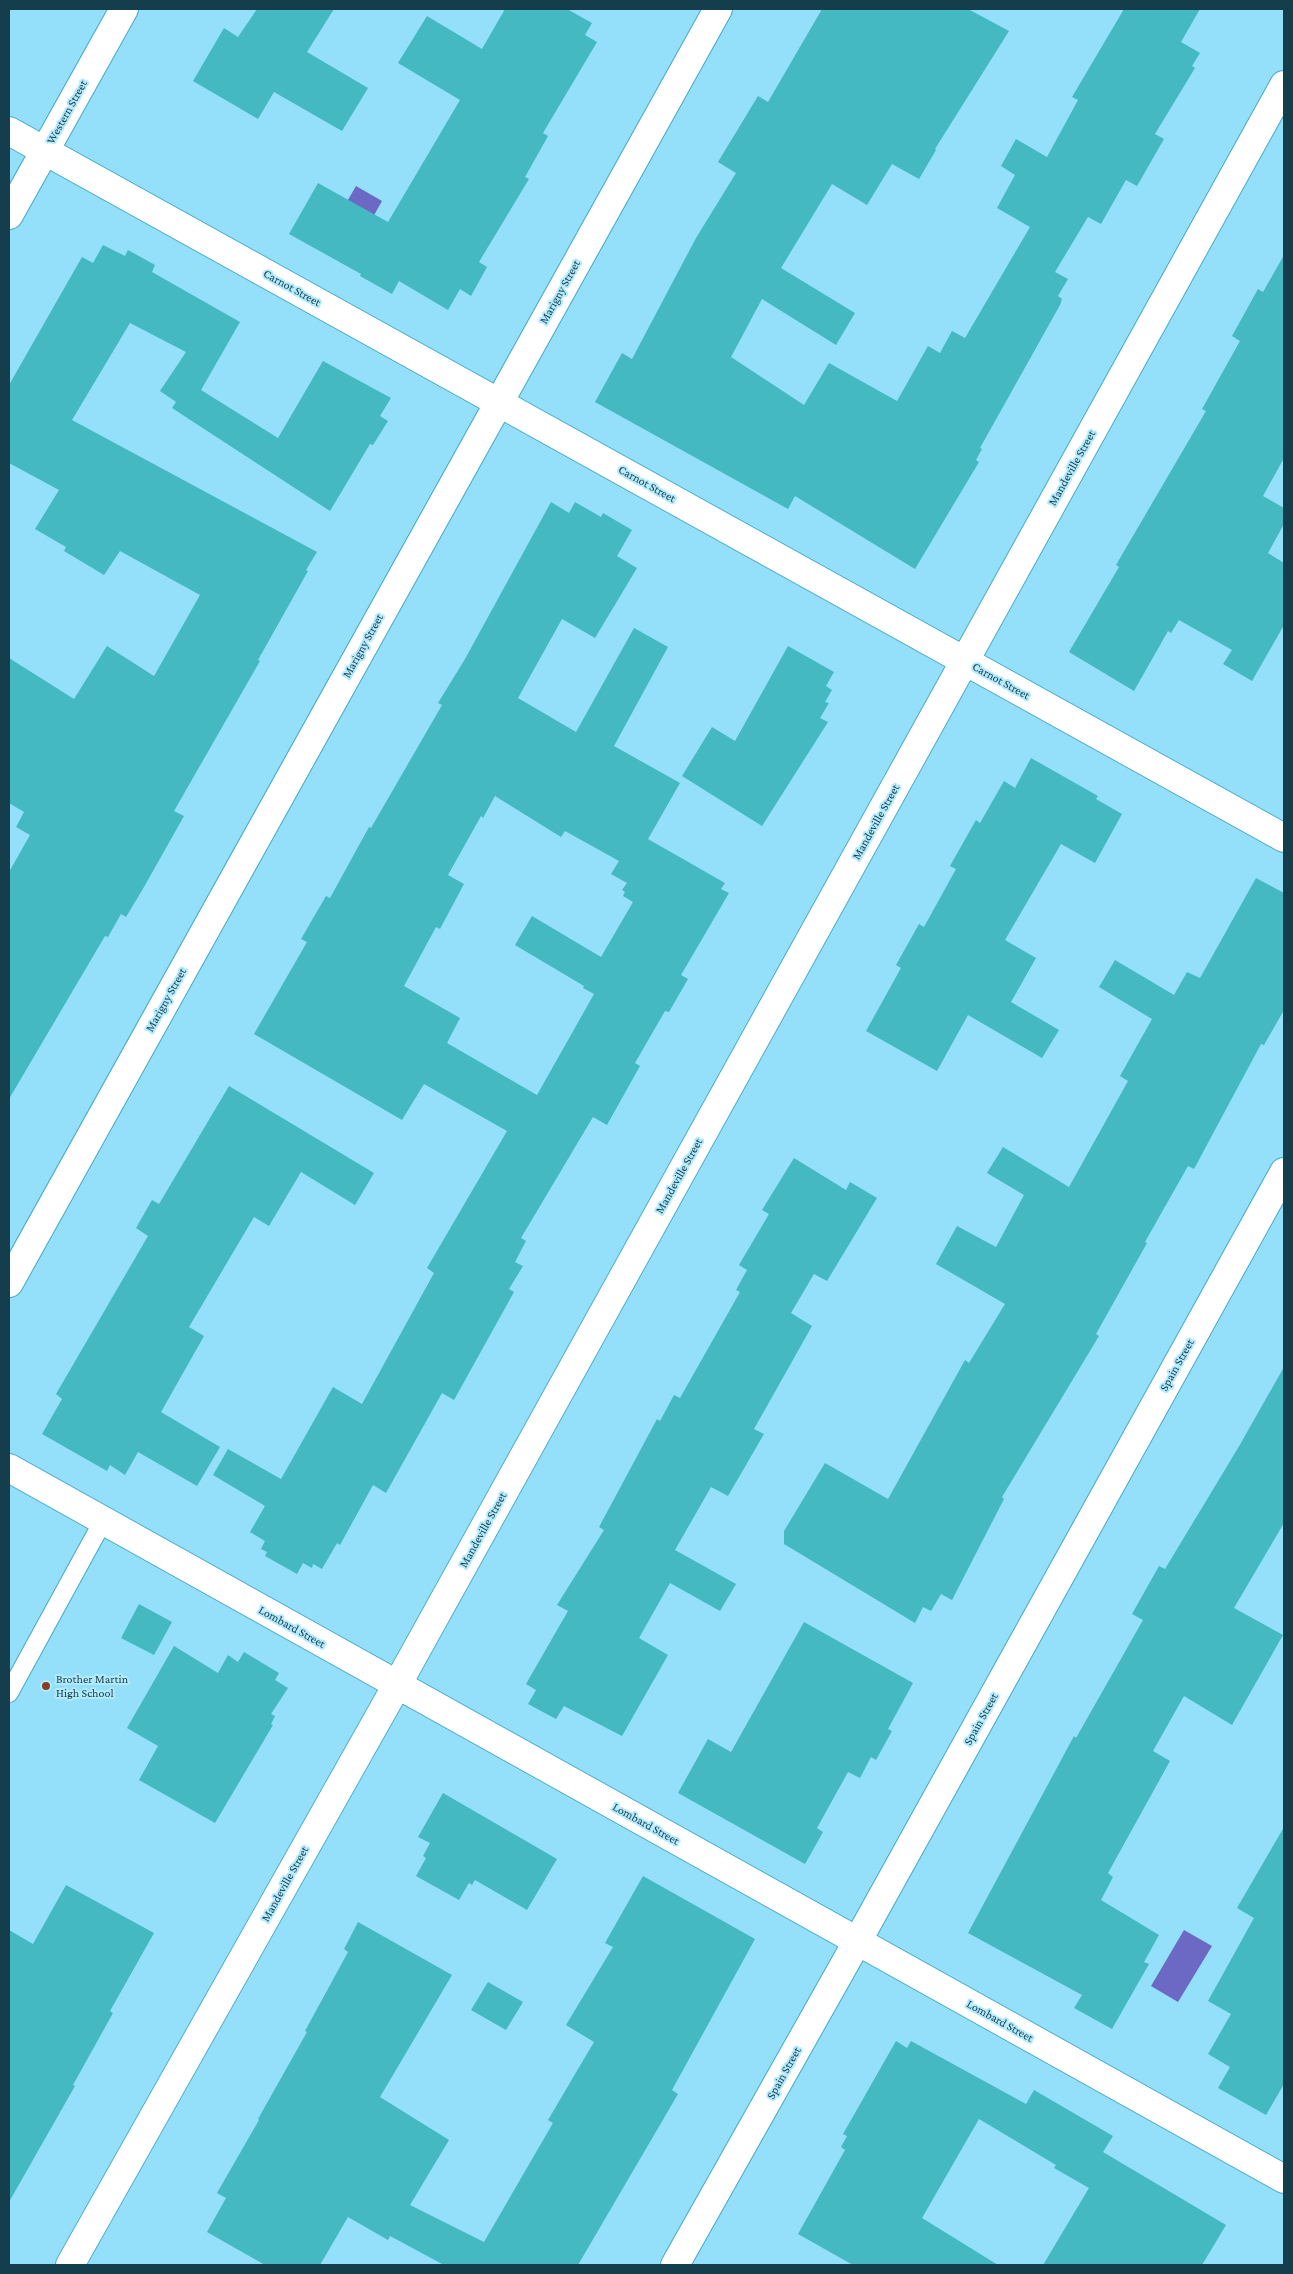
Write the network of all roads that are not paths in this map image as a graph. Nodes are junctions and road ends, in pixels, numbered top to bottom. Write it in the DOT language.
graph roads {
  1 [pos="124,9"];
  2 [pos="718,9"];
  3 [pos="1284,85"];
  4 [pos="9,131"];
  5 [pos="45,151"];
  6 [pos="9,215"];
  7 [pos="499,402"];
  8 [pos="965,661"];
  9 [pos="1284,838"];
  10 [pos="1284,1172"];
  11 [pos="9,1283"];
  12 [pos="9,1468"];
  13 [pos="103,1521"];
  14 [pos="397,1685"];
  15 [pos="9,1693"];
  16 [pos="857,1942"];
  17 [pos="1284,2179"];
  18 [pos="70,2265"];
  19 [pos="675,2265"];
  1 -- 5 [label="street, Western Street"];
  2 -- 7 [label="street, Marigny Street"];
  3 -- 8 [label="street, Mandeville Street"];
  4 -- 5 [label="street, Carnot Street"];
  5 -- 6 [label="street, Western Street"];
  5 -- 7 [label="street, Carnot Street"];
  7 -- 8 [label="street, Carnot Street"];
  7 -- 11 [label="street, Marigny Street"];
  8 -- 9 [label="street, Carnot Street"];
  8 -- 14 [label="street, Mandeville Street"];
  10 -- 16 [label="street, Spain Street"];
  12 -- 13 [label="street, Lombard Street"];
  13 -- 14 [label="street, Lombard Street"];
  13 -- 15 [label="lane"];
  14 -- 16 [label="street, Lombard Street"];
  14 -- 18 [label="street, Mandeville Street"];
  16 -- 17 [label="street, Lombard Street"];
  16 -- 19 [label="street, Spain Street"];
}
